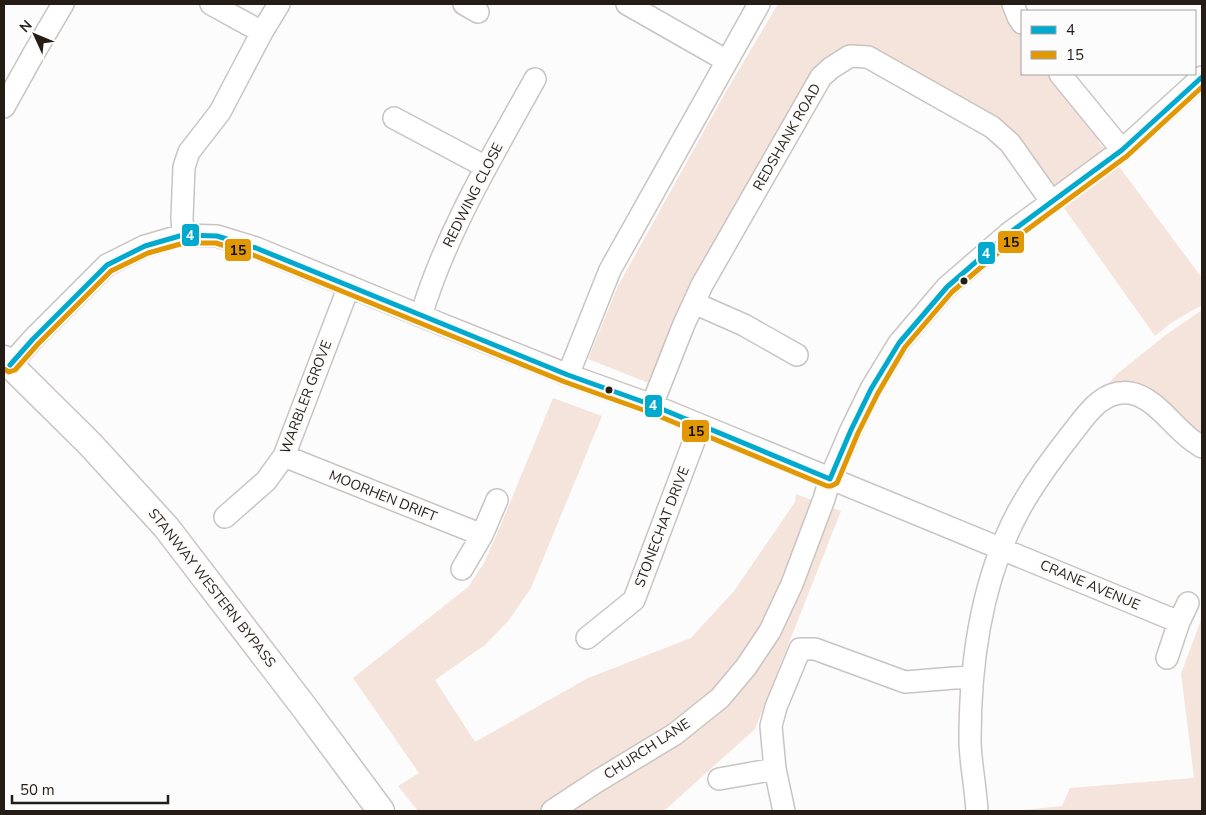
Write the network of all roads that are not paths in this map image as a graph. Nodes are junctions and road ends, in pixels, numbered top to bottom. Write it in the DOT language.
graph roads {
  1 [pos="63,4"];
  2 [pos="211,4"];
  3 [pos="279,4"];
  4 [pos="627,4"];
  5 [pos="759,4"];
  6 [pos="1013,4"];
  7 [pos="1021,22"];
  8 [pos="262,32"];
  9 [pos="727,60"];
  10 [pos="1061,75"];
  11 [pos="1202,77"];
  12 [pos="535,78"];
  13 [pos="4,107"];
  14 [pos="394,118"];
  15 [pos="1122,150"];
  16 [pos="486,167"];
  17 [pos="1051,201"];
  18 [pos="182,235"];
  19 [pos="349,286"];
  20 [pos="694,304"];
  21 [pos="421,316"];
  22 [pos="797,355"];
  23 [pos="7,362"];
  24 [pos="568,374"];
  25 [pos="652,406"];
  26 [pos="700,425"];
  27 [pos="1202,447"];
  28 [pos="284,456"];
  29 [pos="830,479"];
  30 [pos="497,500"];
  31 [pos="225,517"];
  32 [pos="482,535"];
  33 [pos="1001,548"];
  34 [pos="462,569"];
  35 [pos="1188,603"];
  36 [pos="1179,622"];
  37 [pos="587,638"];
  38 [pos="1168,658"];
  39 [pos="972,678"];
  40 [pos="775,769"];
  41 [pos="719,779"];
  42 [pos="381,811"];
  43 [pos="552,811"];
  44 [pos="784,811"];
  45 [pos="977,811"];
  1 -- 13 [label="street"];
  2 -- 8 [label="street"];
  3 -- 8 [label="street"];
  4 -- 9 [label="street"];
  5 -- 9 [label="street"];
  6 -- 7 [label="street"];
  8 -- 18 [label="street"];
  9 -- 24 [label="street"];
  10 -- 15 [label="street"];
  11 -- 15 [label="street, CHURCH LANE"];
  12 -- 16 [label="street, REDWING CLOSE"];
  14 -- 16 [label="street"];
  15 -- 17 [label="street, CHURCH LANE"];
  16 -- 21 [label="street, REDWING CLOSE"];
  17 -- 20 [label="street, REDSHANK ROAD"];
  17 -- 29 [label="street, CHURCH LANE"];
  18 -- 19 [label="street, CRANE AVENUE"];
  18 -- 23 [label="street, CRANE AVENUE"];
  19 -- 21 [label="street, CRANE AVENUE"];
  19 -- 28 [label="street, WARBLER GROVE"];
  20 -- 22 [label="street"];
  20 -- 25 [label="street, REDSHANK ROAD"];
  21 -- 24 [label="street, CRANE AVENUE"];
  23 -- 42 [label="street, STANWAY WESTERN BYPASS"];
  24 -- 25 [label="street, CRANE AVENUE"];
  25 -- 26 [label="street, CRANE AVENUE"];
  26 -- 29 [label="street, CRANE AVENUE"];
  26 -- 37 [label="street, STONECHAT DRIVE"];
  27 -- 33 [label="street"];
  28 -- 31 [label="street, WARBLER GROVE"];
  28 -- 32 [label="street, MOORHEN DRIFT"];
  29 -- 33 [label="street, CRANE AVENUE"];
  29 -- 43 [label="street, CHURCH LANE"];
  30 -- 32 [label="street"];
  32 -- 34 [label="street"];
  33 -- 36 [label="street, CRANE AVENUE"];
  33 -- 39 [label="street"];
  35 -- 36 [label="street"];
  36 -- 38 [label="street"];
  39 -- 40 [label="street"];
  39 -- 45 [label="street"];
  40 -- 41 [label="street"];
  40 -- 44 [label="street"];
}
